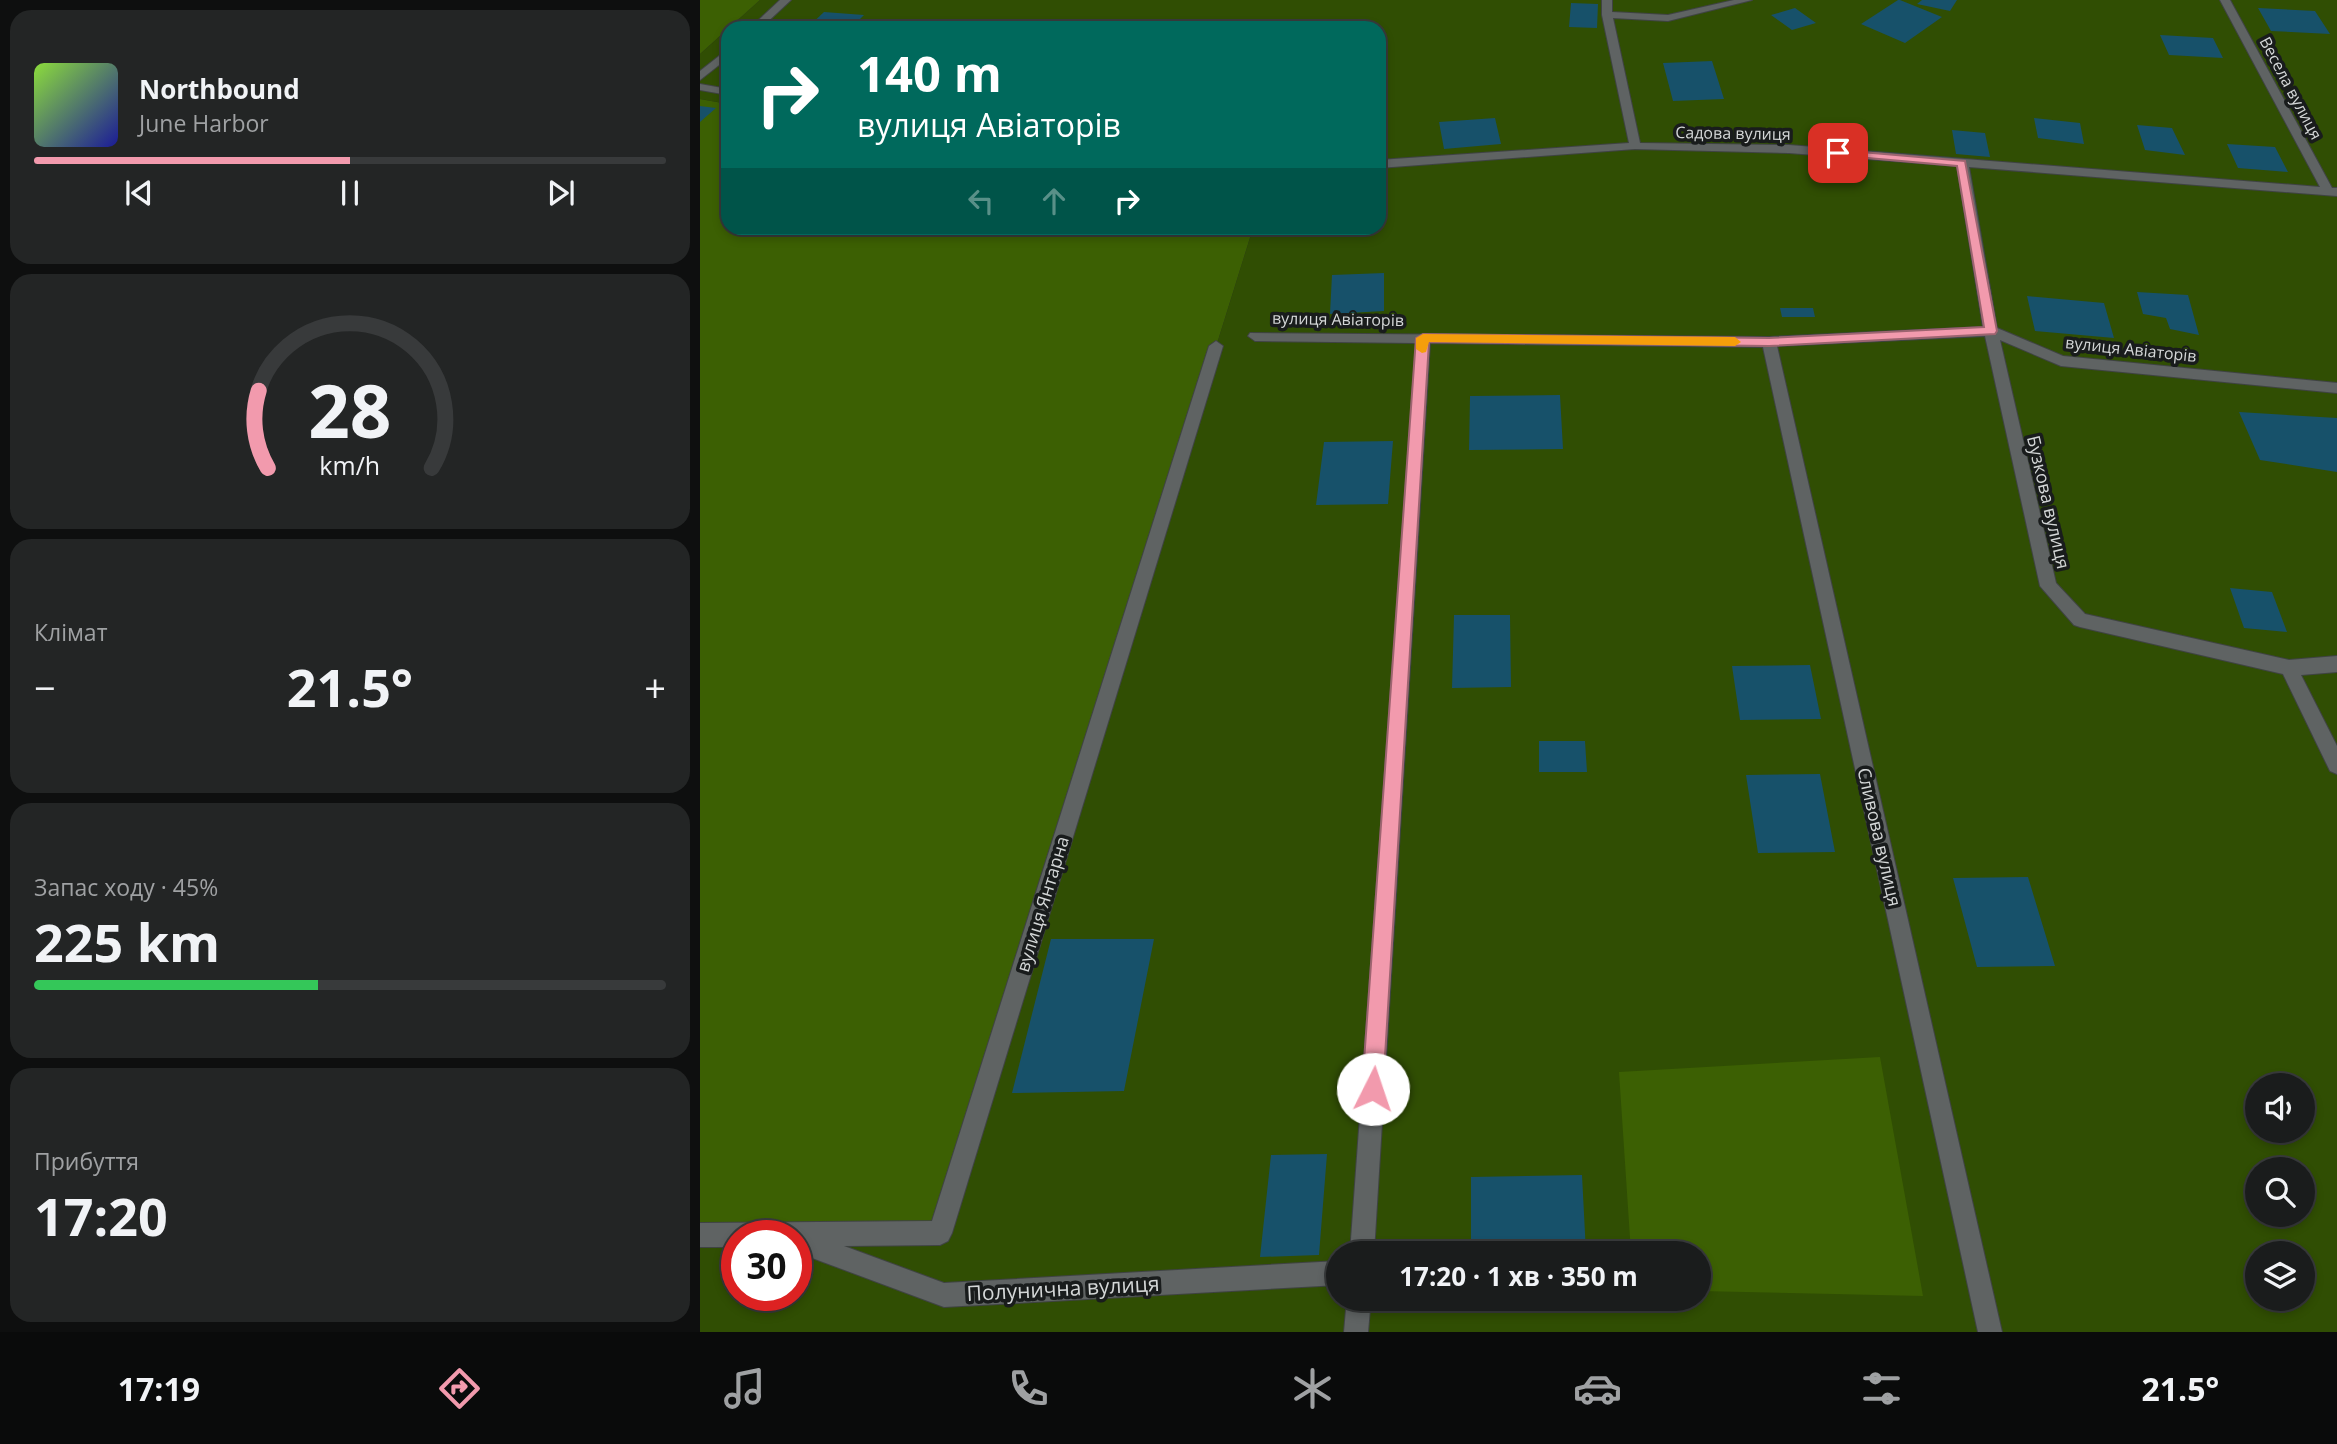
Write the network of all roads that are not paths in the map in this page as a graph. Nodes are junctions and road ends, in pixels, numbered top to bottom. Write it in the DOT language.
graph roads {
  1 [pos="786,0"];
  2 [pos="1607,0"];
  3 [pos="1747,0"];
  4 [pos="2225,0"];
  5 [pos="1607,15"];
  6 [pos="763,21"];
  7 [pos="721,58"];
  8 [pos="700,77"];
  9 [pos="700,87"];
  10 [pos="721,91"];
  11 [pos="1635,146"];
  12 [pos="1962,163"];
  13 [pos="1386,164"];
  14 [pos="2332,191"];
  15 [pos="1991,331"];
  16 [pos="1255,335"];
  17 [pos="1423,338"];
  18 [pos="1769,342"];
  19 [pos="1216,346"];
  20 [pos="2337,388"];
  21 [pos="2337,664"];
  22 [pos="2288,668"];
  23 [pos="2337,765"];
  24 [pos="700,1224"];
  25 [pos="721,1224"];
  26 [pos="700,1235"];
  27 [pos="1363,1241"];
  28 [pos="812,1246"];
  29 [pos="1326,1274"];
  30 [pos="1358,1311"];
  31 [pos="1356,1332"];
  32 [pos="1990,1332"];
  1 -- 6 [label="street"];
  2 -- 5 [label="street"];
  3 -- 5 [label="street"];
  4 -- 14 [label="street, Весела вулиця"];
  5 -- 11 [label="street"];
  7 -- 8 [label="street"];
  9 -- 10 [label="street"];
  11 -- 12 [label="street, Садова вулиця"];
  11 -- 13 [label="street, Садова вулиця"];
  12 -- 14 [label="street, Садова вулиця"];
  12 -- 15 [label="street, Бузкова вулиця"];
  15 -- 18 [label="street, вулиця Авіаторів"];
  15 -- 20 [label="street, вулиця Авіаторів"];
  15 -- 22 [label="street, Бузкова вулиця"];
  16 -- 17 [label="street, вулиця Авіаторів"];
  17 -- 18 [label="street, вулиця Авіаторів"];
  17 -- 27 [label="street"];
  18 -- 32 [label="street, Сливова вулиця"];
  19 -- 26 [label="street, вулиця Янтарна"];
  21 -- 22 [label="street, Бузкова вулиця"];
  22 -- 23 [label="street"];
  24 -- 25 [label="street"];
  28 -- 29 [label="street, Полунична вулиця"];
  30 -- 31 [label="street"];
}
